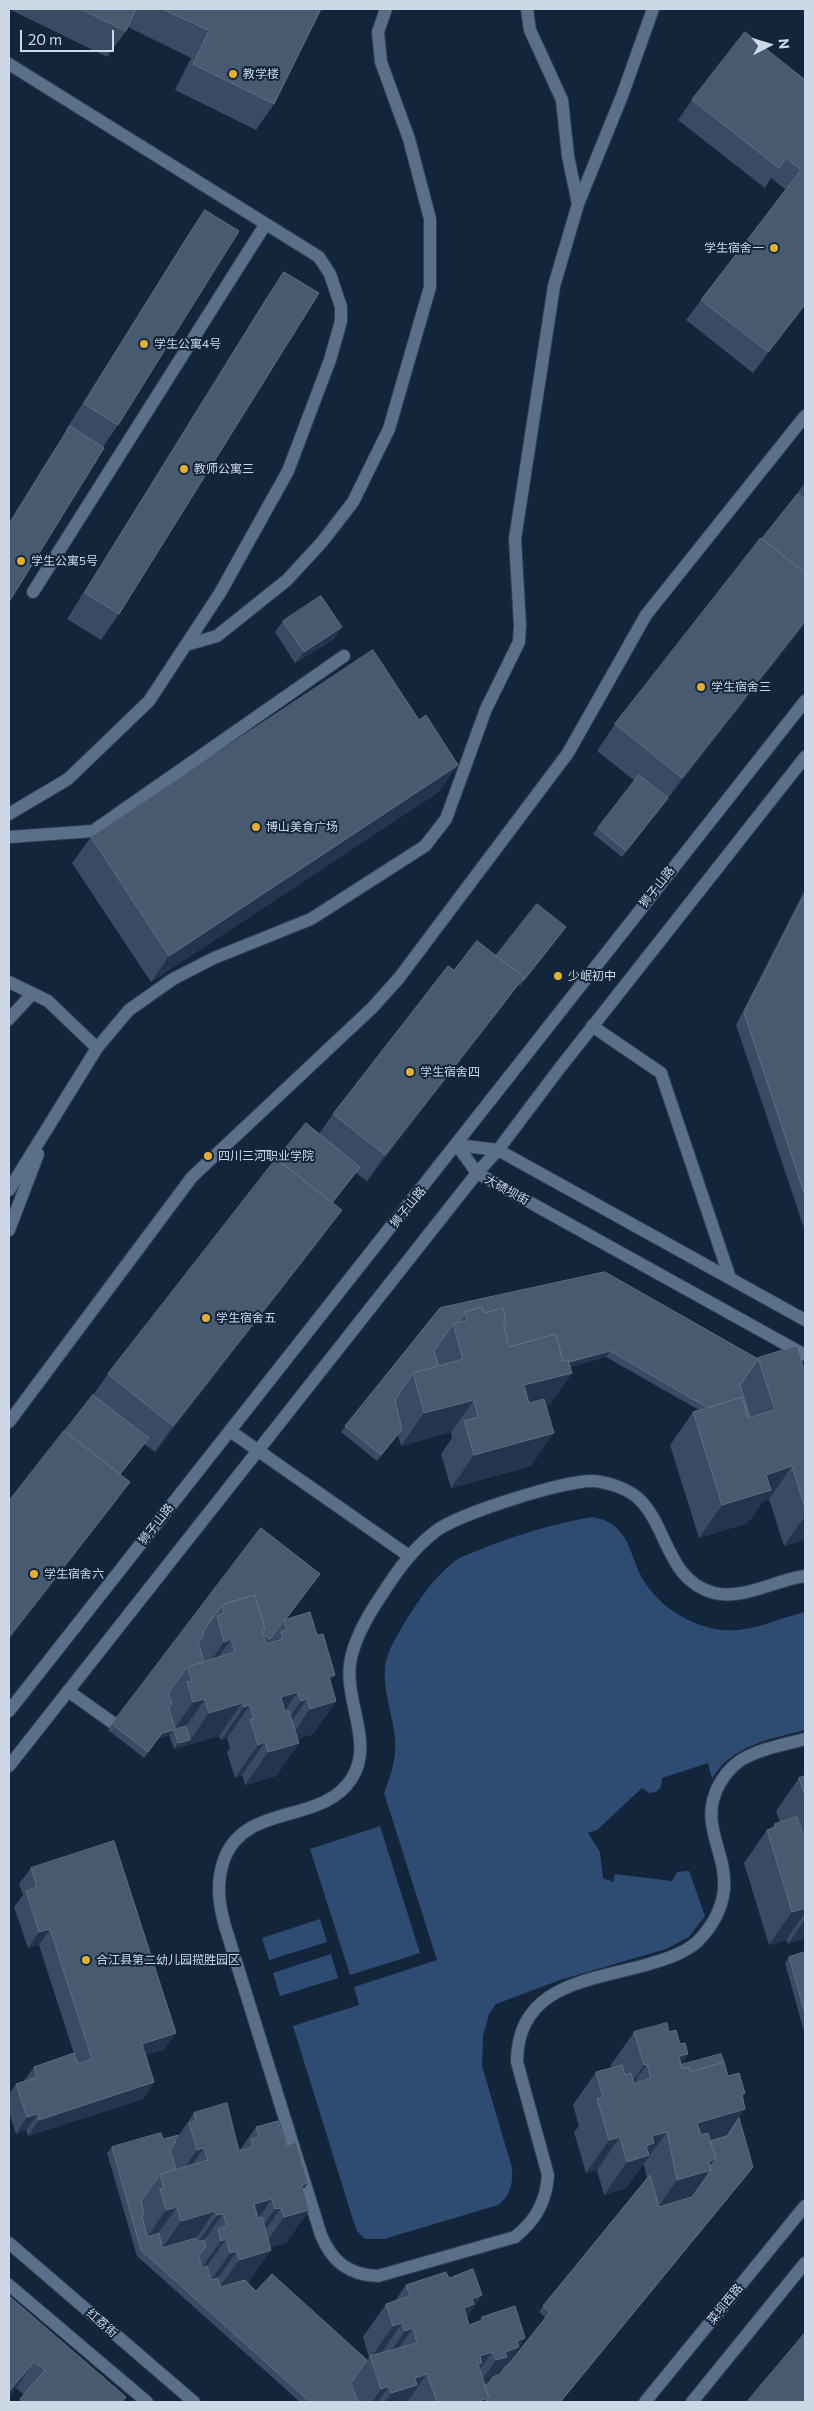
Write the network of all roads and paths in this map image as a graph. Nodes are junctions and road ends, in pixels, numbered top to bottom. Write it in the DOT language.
graph roads {
  1 [pos="386,9"];
  2 [pos="527,9"];
  3 [pos="653,9"];
  4 [pos="9,64"];
  5 [pos="578,204"];
  6 [pos="265,225"];
  7 [pos="805,416"];
  8 [pos="33,592"];
  9 [pos="186,645"];
  10 [pos="344,656"];
  11 [pos="805,701"];
  12 [pos="805,756"];
  13 [pos="9,814"];
  14 [pos="9,837"];
  15 [pos="9,982"];
  16 [pos="32,994"];
  17 [pos="9,1019"];
  18 [pos="592,1026"];
  19 [pos="97,1048"];
  20 [pos="50,1124"];
  21 [pos="457,1145"];
  22 [pos="498,1150"];
  23 [pos="477,1173"];
  24 [pos="9,1190"];
  25 [pos="9,1230"];
  26 [pos="730,1278"];
  27 [pos="805,1320"];
  28 [pos="805,1355"];
  29 [pos="9,1422"];
  30 [pos="230,1431"];
  31 [pos="258,1450"];
  32 [pos="409,1556"];
  33 [pos="805,1576"];
  34 [pos="68,1691"];
  35 [pos="9,1711"];
  36 [pos="113,1724"];
  37 [pos="805,1739"];
  38 [pos="9,1766"];
  39 [pos="805,2206"];
  40 [pos="9,2243"];
  41 [pos="805,2263"];
  42 [pos="9,2284"];
  43 [pos="148,2402"];
  44 [pos="194,2402"];
  45 [pos="645,2402"];
  46 [pos="692,2402"];
  1 -- 9 [label="street"];
  2 -- 5 [label="street"];
  3 -- 5 [label="street"];
  4 -- 6 [label="street"];
  5 -- 19 [label="street"];
  6 -- 8 [label="street"];
  6 -- 9 [label="street"];
  7 -- 29 [label="street"];
  9 -- 13 [label="street"];
  10 -- 14 [label="street"];
  11 -- 21 [label="street, 狮子山路"];
  12 -- 18 [label="street"];
  15 -- 16 [label="street"];
  16 -- 17 [label="street"];
  16 -- 19 [label="street"];
  18 -- 22 [label="street"];
  18 -- 26 [label="street"];
  19 -- 20 [label="street"];
  20 -- 24 [label="street"];
  20 -- 25 [label="street"];
  21 -- 22 [label="street"];
  21 -- 23 [label="street, 大碛坝街"];
  21 -- 30 [label="street, 狮子山路"];
  22 -- 23 [label="street"];
  22 -- 26 [label="street"];
  23 -- 28 [label="street, 大碛坝街"];
  23 -- 31 [label="street"];
  26 -- 27 [label="street"];
  30 -- 31 [label="street"];
  30 -- 35 [label="street, 狮子山路"];
  31 -- 32 [label="street"];
  31 -- 34 [label="street"];
  32 -- 33 [label="street"];
  32 -- 37 [label="street"];
  34 -- 36 [label="street"];
  34 -- 38 [label="street"];
  39 -- 45 [label="street, 菜坝西路"];
  40 -- 44 [label="street, 红荔街"];
  41 -- 46 [label="street"];
  42 -- 43 [label="street"];
}
